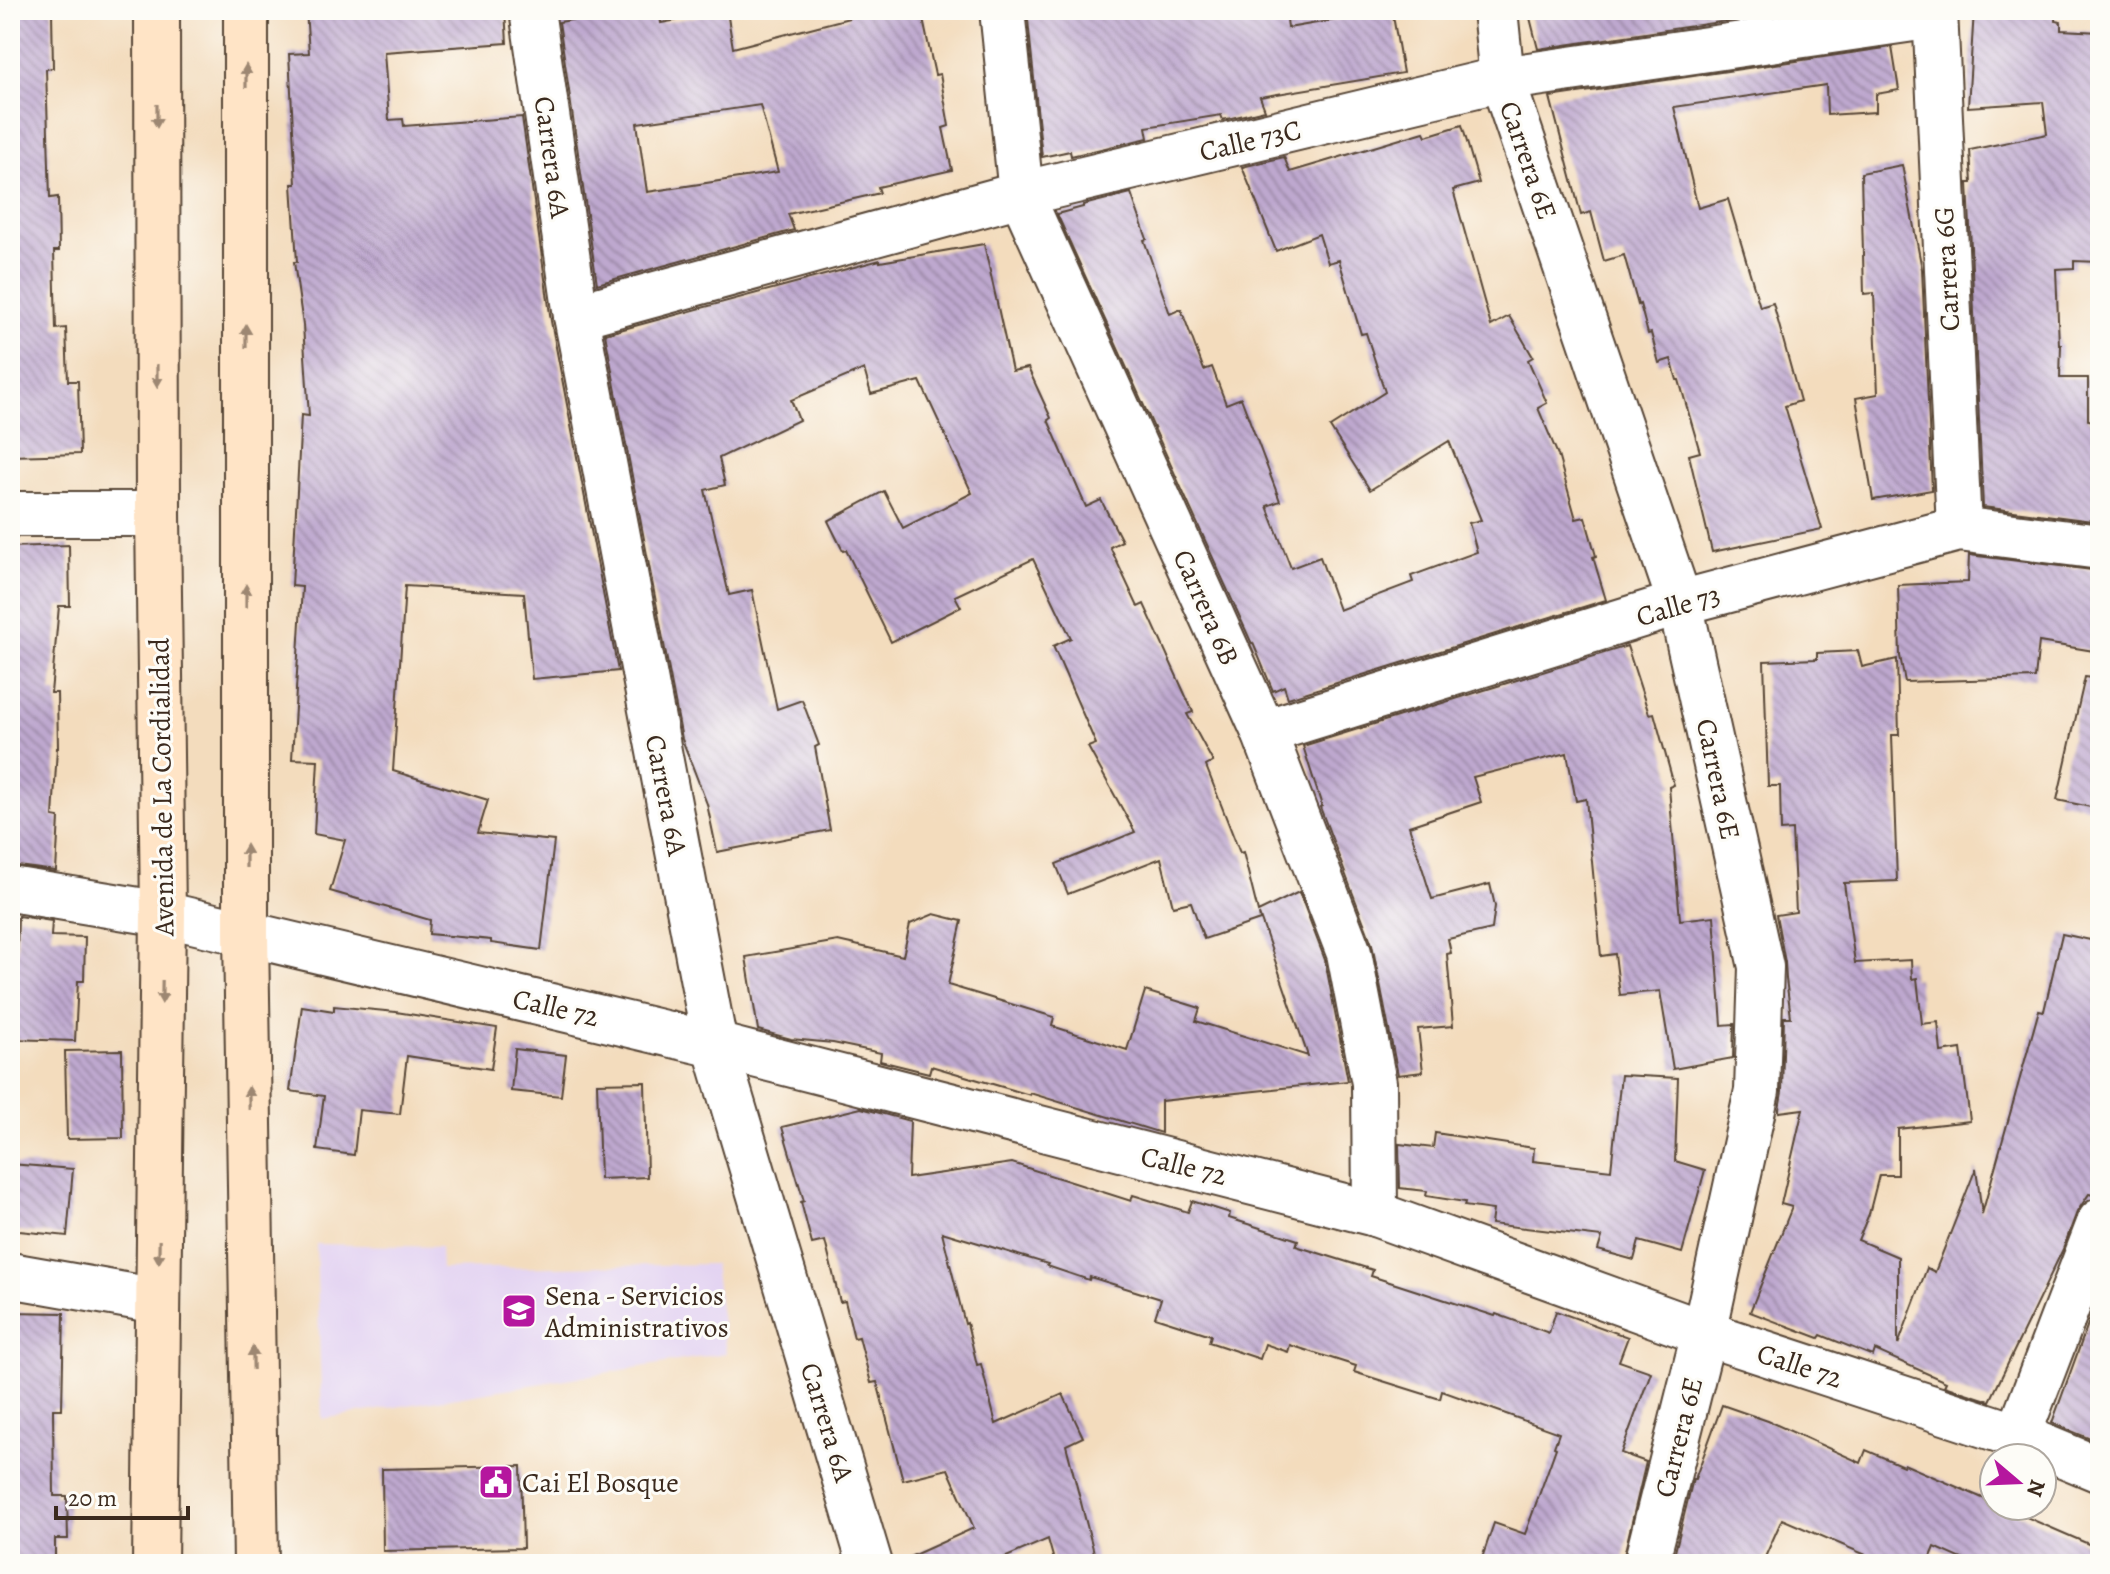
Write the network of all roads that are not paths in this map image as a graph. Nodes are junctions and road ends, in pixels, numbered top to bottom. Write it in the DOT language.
graph roads {
  1 [pos="157,10"];
  2 [pos="246,10"];
  3 [pos="532,10"];
  4 [pos="1002,10"];
  5 [pos="1495,10"];
  6 [pos="1934,13"];
  7 [pos="1502,79"];
  8 [pos="1021,194"];
  9 [pos="576,316"];
  10 [pos="10,514"];
  11 [pos="158,514"];
  12 [pos="1959,529"];
  13 [pos="2100,547"];
  14 [pos="1680,603"];
  15 [pos="1264,732"];
  16 [pos="10,889"];
  17 [pos="163,914"];
  18 [pos="246,934"];
  19 [pos="715,1045"];
  20 [pos="1375,1214"];
  21 [pos="2100,1221"];
  22 [pos="10,1275"];
  23 [pos="158,1301"];
  24 [pos="1704,1333"];
  25 [pos="2018,1436"];
  26 [pos="2100,1470"];
  27 [pos="155,1564"];
  28 [pos="256,1564"];
  29 [pos="870,1564"];
  30 [pos="1646,1564"];
  1 -- 11 [label="main road, Avenida de La Cordialidad, one-way"];
  18 -- 2 [label="main road, one-way"];
  3 -- 9 [label="street, Carrera 6A"];
  4 -- 8 [label="street, Carrera 6B"];
  5 -- 7 [label="street, Carrera 6E"];
  6 -- 7 [label="street, Calle 73C"];
  6 -- 12 [label="street, Carrera 6G"];
  7 -- 8 [label="street, Calle 73C"];
  7 -- 14 [label="street, Carrera 6E"];
  8 -- 9 [label="street, Calle 73C"];
  8 -- 15 [label="street, Carrera 6B"];
  9 -- 19 [label="street, Carrera 6A"];
  10 -- 11 [label="street"];
  11 -- 17 [label="main road, Avenida de La Cordialidad"];
  12 -- 13 [label="street, Calle 73"];
  12 -- 14 [label="street, Calle 73"];
  14 -- 15 [label="street, Calle 73"];
  14 -- 24 [label="street, Carrera 6E"];
  15 -- 20 [label="street, Carrera 6B"];
  16 -- 17 [label="street, Calle 72"];
  17 -- 18 [label="street, Calle 72"];
  17 -- 23 [label="main road, Avenida de La Cordialidad, one-way"];
  18 -- 19 [label="street, Calle 72"];
  28 -- 18 [label="main road, one-way"];
  19 -- 20 [label="street, Calle 72"];
  19 -- 29 [label="street, Carrera 6A"];
  20 -- 24 [label="street, Calle 72"];
  21 -- 25 [label="street"];
  22 -- 23 [label="street"];
  23 -- 27 [label="main road, Avenida de La Cordialidad"];
  24 -- 25 [label="street, Calle 72"];
  24 -- 30 [label="street, Carrera 6E"];
  25 -- 26 [label="street, Calle 72"];
}
